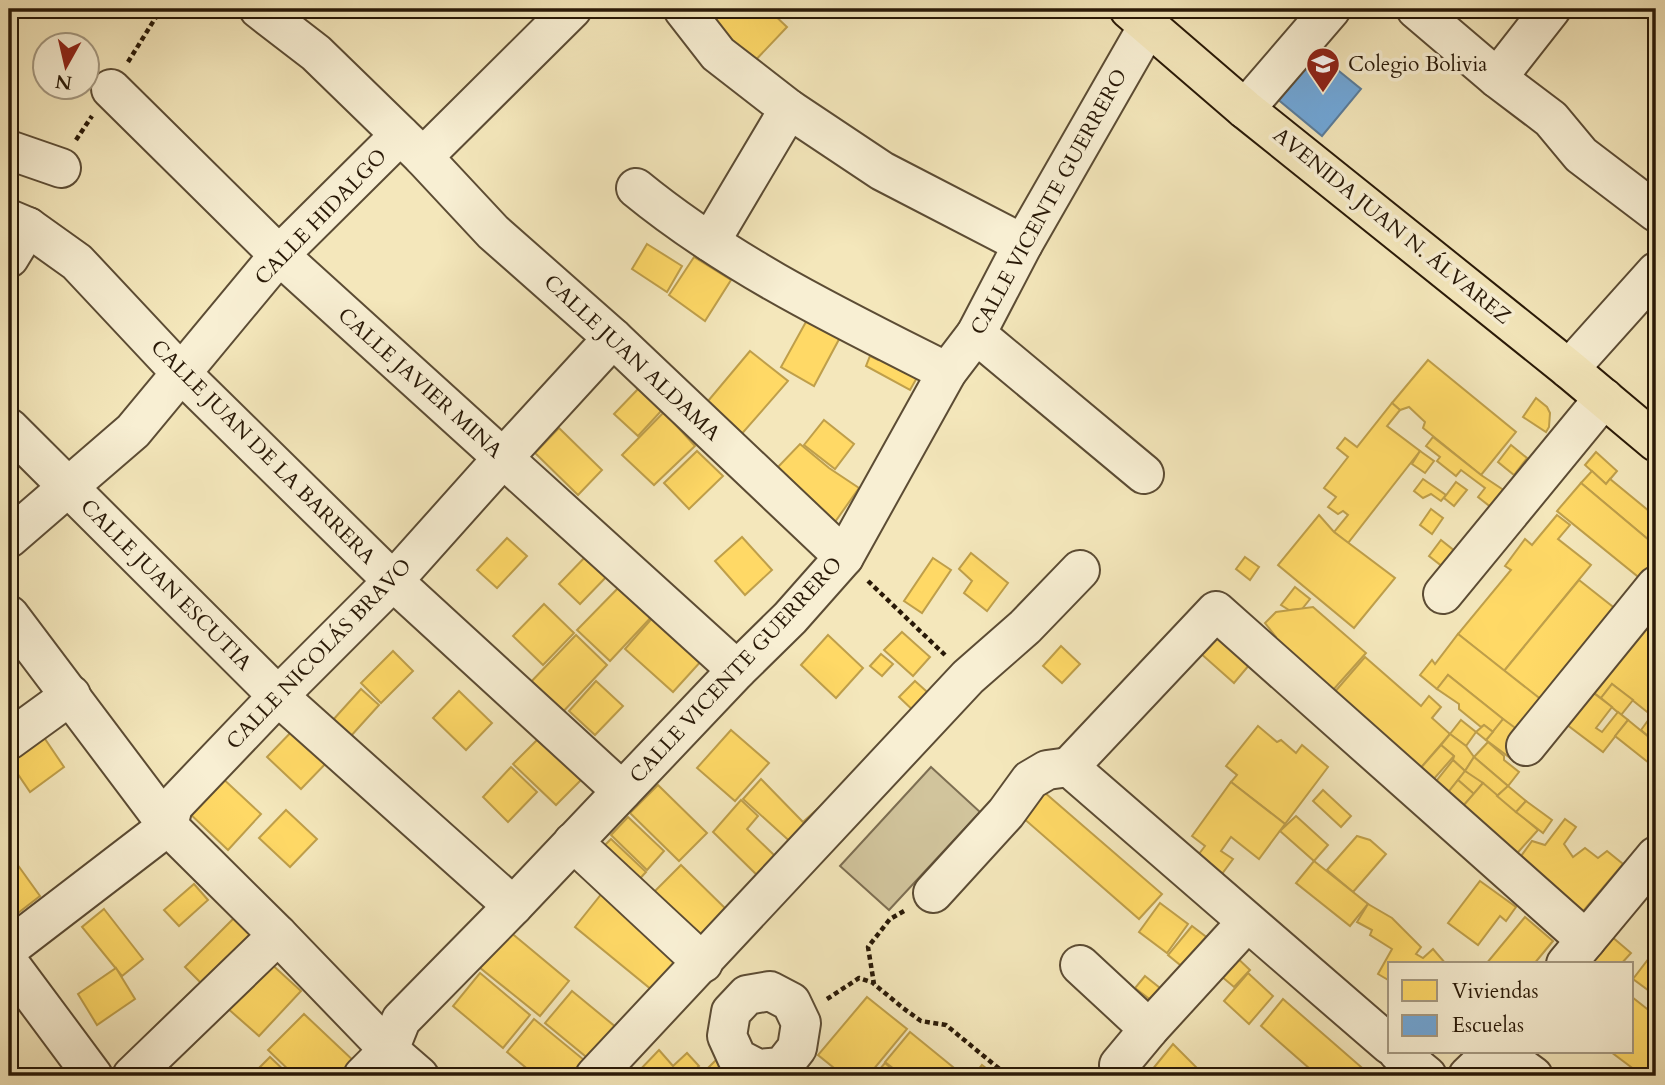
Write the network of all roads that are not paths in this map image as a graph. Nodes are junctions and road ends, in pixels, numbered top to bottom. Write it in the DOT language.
graph roads {
  1 [pos="259,9"];
  2 [pos="572,9"];
  3 [pos="683,9"];
  4 [pos="1331,9"];
  5 [pos="1416,9"];
  6 [pos="1551,9"];
  7 [pos="1138,17"];
  8 [pos="1497,78"];
  9 [pos="111,89"];
  10 [pos="789,109"];
  11 [pos="1245,109"];
  12 [pos="412,146"];
  13 [pos="9,150"];
  14 [pos="61,167"];
  15 [pos="636,188"];
  16 [pos="1656,212"];
  17 [pos="15,234"];
  18 [pos="710,242"];
  19 [pos="1023,244"];
  20 [pos="279,255"];
  21 [pos="1656,272"];
  22 [pos="976,334"];
  23 [pos="613,338"];
  24 [pos="1569,369"];
  25 [pos="947,372"];
  26 [pos="182,374"];
  27 [pos="1604,398"];
  28 [pos="9,428"];
  29 [pos="1656,442"];
  30 [pos="503,458"];
  31 [pos="1144,474"];
  32 [pos="68,487"];
  33 [pos="9,538"];
  34 [pos="844,557"];
  35 [pos="1080,570"];
  36 [pos="393,581"];
  37 [pos="1656,586"];
  38 [pos="1443,594"];
  39 [pos="9,615"];
  40 [pos="737,670"];
  41 [pos="71,695"];
  42 [pos="278,696"];
  43 [pos="9,740"];
  44 [pos="1526,746"];
  45 [pos="1069,766"];
  46 [pos="622,791"];
  47 [pos="168,825"];
  48 [pos="573,842"];
  49 [pos="1656,856"];
  50 [pos="933,893"];
  51 [pos="513,906"];
  52 [pos="1247,922"];
  53 [pos="278,935"];
  54 [pos="9,948"];
  55 [pos="1576,952"];
  56 [pos="9,963"];
  57 [pos="702,963"];
  58 [pos="1080,965"];
  59 [pos="1149,1030"];
  60 [pos="1388,1043"];
  61 [pos="1400,1054"];
  62 [pos="1491,1054"];
  63 [pos="1503,1054"];
  64 [pos="376,1063"];
  65 [pos="1119,1065"];
  66 [pos="784,1072"];
  67 [pos="93,1076"];
  68 [pos="132,1076"];
  69 [pos="419,1076"];
  70 [pos="595,1076"];
  71 [pos="1427,1076"];
  72 [pos="1468,1076"];
  73 [pos="1533,1076"];
  1 -- 12 [label="street, CALLE JUAN ALDAMA"];
  2 -- 12 [label="street, CALLE HIDALGO"];
  3 -- 10 [label="street"];
  4 -- 11 [label="street"];
  5 -- 8 [label="street"];
  6 -- 8 [label="street"];
  7 -- 11 [label="main road, AVENIDA JUAN N. ÁLVAREZ"];
  7 -- 19 [label="street, CALLE VICENTE GUERRERO"];
  8 -- 16 [label="street"];
  9 -- 20 [label="street, CALLE JAVIER MINA"];
  10 -- 18 [label="street"];
  10 -- 19 [label="street"];
  11 -- 24 [label="main road, AVENIDA JUAN N. ÁLVAREZ"];
  12 -- 20 [label="street, CALLE HIDALGO"];
  12 -- 23 [label="street, CALLE JUAN ALDAMA"];
  13 -- 14 [label="street"];
  15 -- 18 [label="street"];
  17 -- 26 [label="street, CALLE JUAN DE LA BARRERA"];
  18 -- 25 [label="street"];
  19 -- 22 [label="street, CALLE VICENTE GUERRERO"];
  20 -- 26 [label="street, CALLE HIDALGO"];
  20 -- 30 [label="street, CALLE JAVIER MINA"];
  21 -- 24 [label="street"];
  22 -- 25 [label="street, CALLE VICENTE GUERRERO"];
  22 -- 31 [label="street"];
  23 -- 30 [label="street, CALLE NICOLÁS BRAVO"];
  23 -- 34 [label="street, CALLE JUAN ALDAMA"];
  24 -- 27 [label="main road, AVENIDA JUAN N. ÁLVAREZ"];
  25 -- 34 [label="street, CALLE VICENTE GUERRERO"];
  26 -- 32 [label="street, CALLE HIDALGO"];
  26 -- 36 [label="street, CALLE JUAN DE LA BARRERA"];
  27 -- 29 [label="main road, AVENIDA JUAN N. ÁLVAREZ"];
  27 -- 38 [label="street"];
  28 -- 32 [label="street, CALLE JUAN ESCUTIA"];
  30 -- 36 [label="street, CALLE NICOLÁS BRAVO"];
  30 -- 40 [label="street, CALLE JAVIER MINA"];
  32 -- 33 [label="street, CALLE HIDALGO"];
  32 -- 42 [label="street, CALLE JUAN ESCUTIA"];
  34 -- 40 [label="street, CALLE VICENTE GUERRERO"];
  35 -- 57 [label="street"];
  36 -- 42 [label="street, CALLE NICOLÁS BRAVO"];
  36 -- 46 [label="street, CALLE JUAN DE LA BARRERA"];
  37 -- 44 [label="street"];
  39 -- 41 [label="street"];
  40 -- 46 [label="street, CALLE VICENTE GUERRERO"];
  41 -- 43 [label="street"];
  41 -- 47 [label="street"];
  42 -- 47 [label="street, CALLE NICOLÁS BRAVO"];
  42 -- 51 [label="street, CALLE JUAN ESCUTIA"];
  45 -- 50 [label="street"];
  45 -- 52 [label="street"];
  45 -- 55 [label="street"];
  46 -- 48 [label="street, CALLE VICENTE GUERRERO"];
  47 -- 53 [label="street"];
  47 -- 54 [label="street, CALLE NICOLÁS BRAVO"];
  48 -- 51 [label="street, CALLE VICENTE GUERRERO"];
  48 -- 57 [label="street"];
  49 -- 55 [label="street"];
  51 -- 64 [label="street, CALLE VICENTE GUERRERO"];
  52 -- 59 [label="street"];
  52 -- 60 [label="street"];
  53 -- 64 [label="street"];
  53 -- 68 [label="street"];
  56 -- 67 [label="street"];
  57 -- 70 [label="street"];
  58 -- 59 [label="street"];
  59 -- 65 [label="street"];
  61 -- 71 [label="street"];
  62 -- 72 [label="street"];
  63 -- 73 [label="street"];
  64 -- 69 [label="street"];
  66 -- 66 [label="street"];
}
